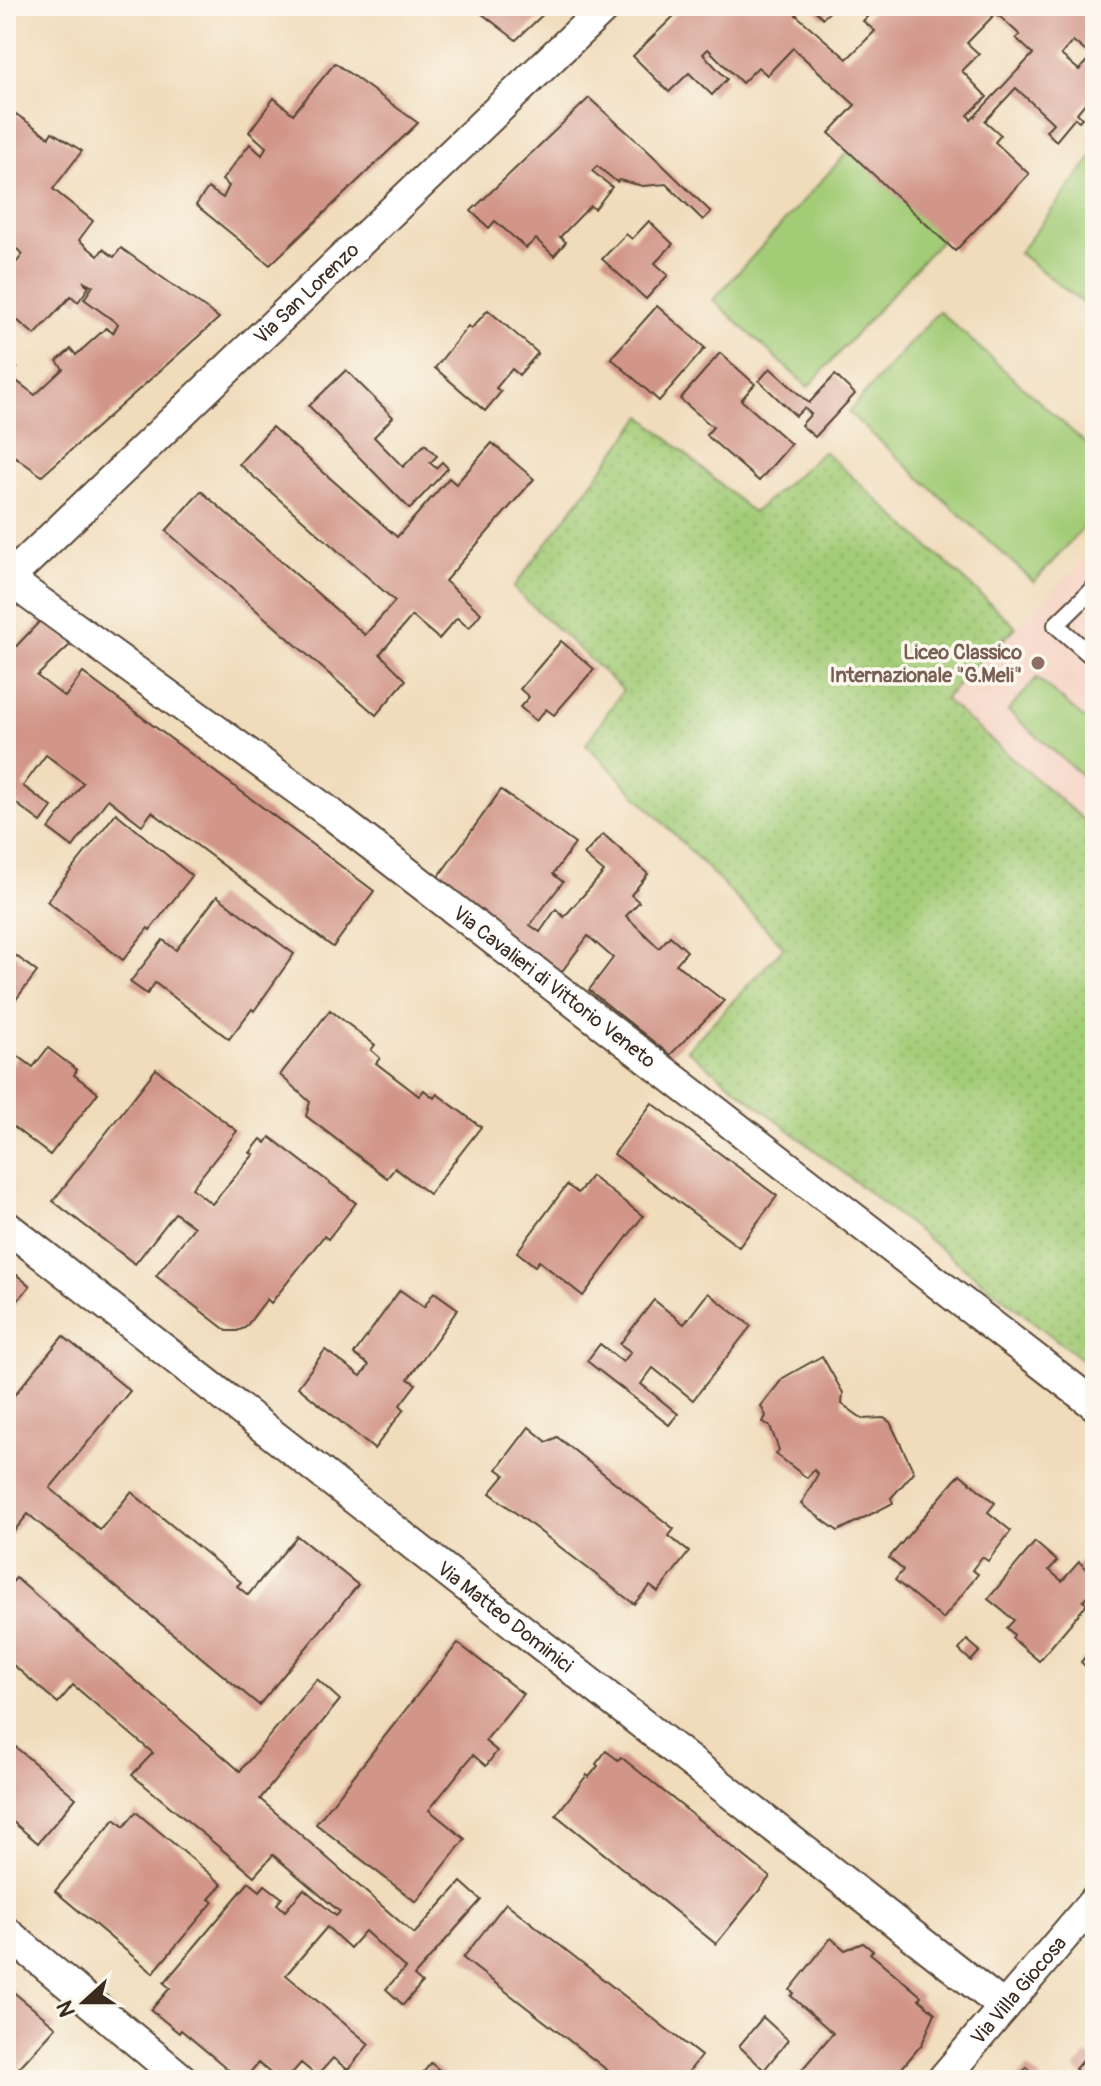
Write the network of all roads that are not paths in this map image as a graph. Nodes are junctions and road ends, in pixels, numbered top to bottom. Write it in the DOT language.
graph roads {
  1 [pos="606,6"];
  2 [pos="7,580"];
  3 [pos="1095,587"];
  4 [pos="1095,659"];
  5 [pos="6,1226"];
  6 [pos="1095,1405"];
  7 [pos="1095,1900"];
  8 [pos="6,1932"];
  9 [pos="1004,2007"];
  10 [pos="183,2080"];
  11 [pos="942,2080"];
  1 -- 2 [label="street, Via San Lorenzo"];
  2 -- 6 [label="street, Via Cavalieri di Vittorio Veneto"];
  3 -- 4 [label="lane"];
  5 -- 9 [label="street, Via Matteo Dominici"];
  7 -- 9 [label="street, Via Villa Giocosa"];
  8 -- 10 [label="street"];
  9 -- 11 [label="street, Via Villa Giocosa"];
}
